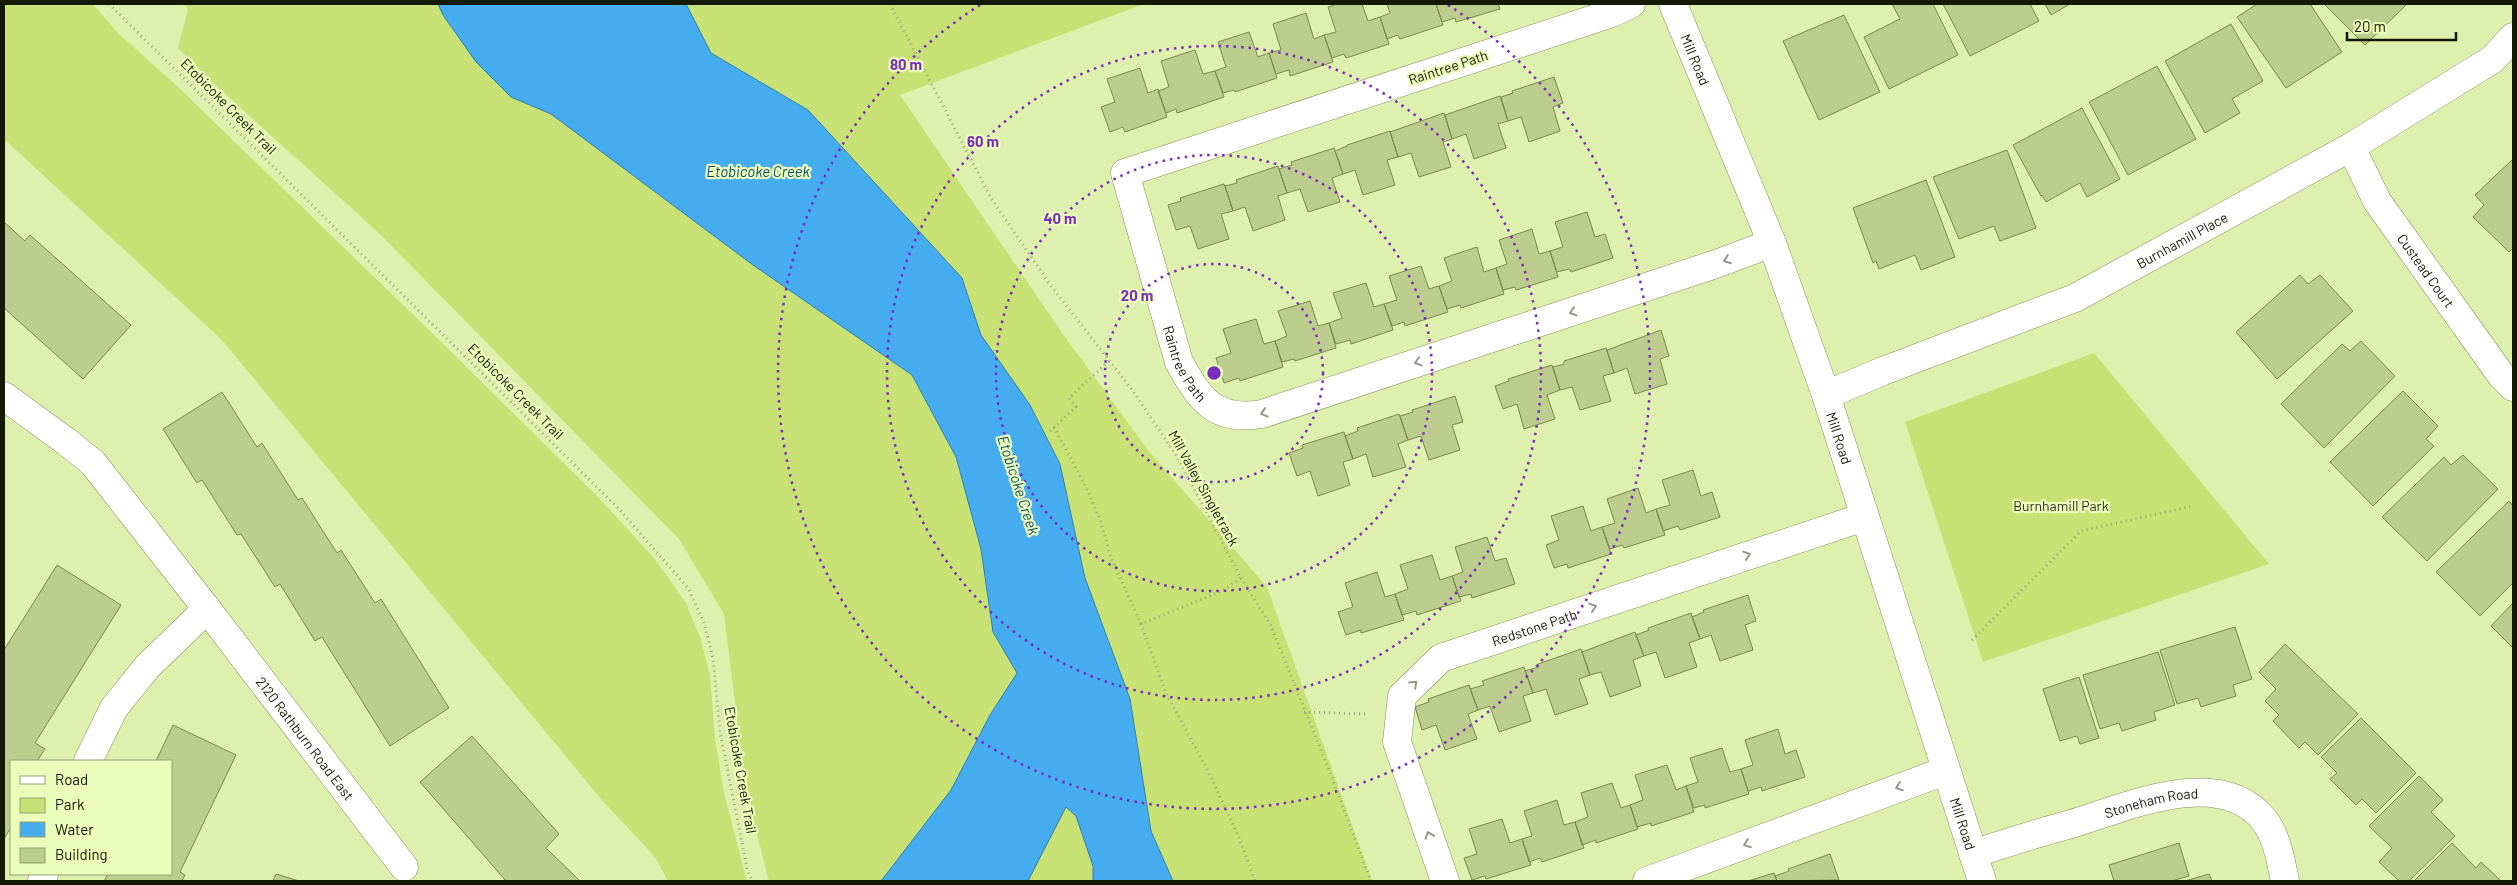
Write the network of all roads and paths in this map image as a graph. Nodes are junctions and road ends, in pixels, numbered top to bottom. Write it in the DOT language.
graph roads {
  1 [pos="109,4"];
  2 [pos="890,4"];
  3 [pos="1631,4"];
  4 [pos="1673,4"];
  5 [pos="2513,38"];
  6 [pos="2351,147"];
  7 [pos="1772,243"];
  8 [pos="1110,360"];
  9 [pos="2513,387"];
  10 [pos="1826,395"];
  11 [pos="4,396"];
  12 [pos="1054,427"];
  13 [pos="1050,431"];
  14 [pos="2193,506"];
  15 [pos="1864,517"];
  16 [pos="1241,578"];
  17 [pos="207,609"];
  18 [pos="1141,624"];
  19 [pos="1972,640"];
  20 [pos="1304,712"];
  21 [pos="1400,718"];
  22 [pos="88,760"];
  23 [pos="1945,771"];
  24 [pos="1973,854"];
  25 [pos="406,876"];
  26 [pos="752,881"];
  27 [pos="1255,881"];
  28 [pos="1371,881"];
  29 [pos="1445,881"];
  30 [pos="1647,881"];
  31 [pos="1982,881"];
  32 [pos="2285,881"];
  1 -- 26 [label="path, Etobicoke Creek Trail"];
  2 -- 8 [label="path, Mill Valley Singletrack"];
  7 -- 3 [label="street, Raintree Path, one-way"];
  4 -- 7 [label="street, Mill Road"];
  5 -- 6 [label="street, Burnhamill Place"];
  6 -- 9 [label="street, Custead Court"];
  6 -- 10 [label="street, Burnhamill Place"];
  7 -- 10 [label="street, Mill Road"];
  8 -- 12 [label="path"];
  8 -- 16 [label="path, Mill Valley Singletrack"];
  10 -- 15 [label="street, Mill Road"];
  11 -- 17 [label="street, 2120 Rathburn Road East"];
  12 -- 13 [label="path"];
  12 -- 18 [label="path"];
  14 -- 19 [label="path"];
  21 -- 15 [label="street, Redstone Path, one-way"];
  15 -- 23 [label="street, Mill Road"];
  16 -- 18 [label="path"];
  16 -- 20 [label="path, Mill Valley Singletrack"];
  17 -- 22 [label="street"];
  17 -- 25 [label="street, 2120 Rathburn Road East"];
  18 -- 27 [label="path"];
  20 -- 21 [label="path"];
  20 -- 28 [label="path, Mill Valley Singletrack"];
  29 -- 21 [label="street, Redstone Path, one-way"];
  23 -- 24 [label="street, Mill Road"];
  23 -- 30 [label="street, one-way"];
  24 -- 31 [label="street, Mill Road"];
  24 -- 32 [label="street, Stoneham Road"];
}
